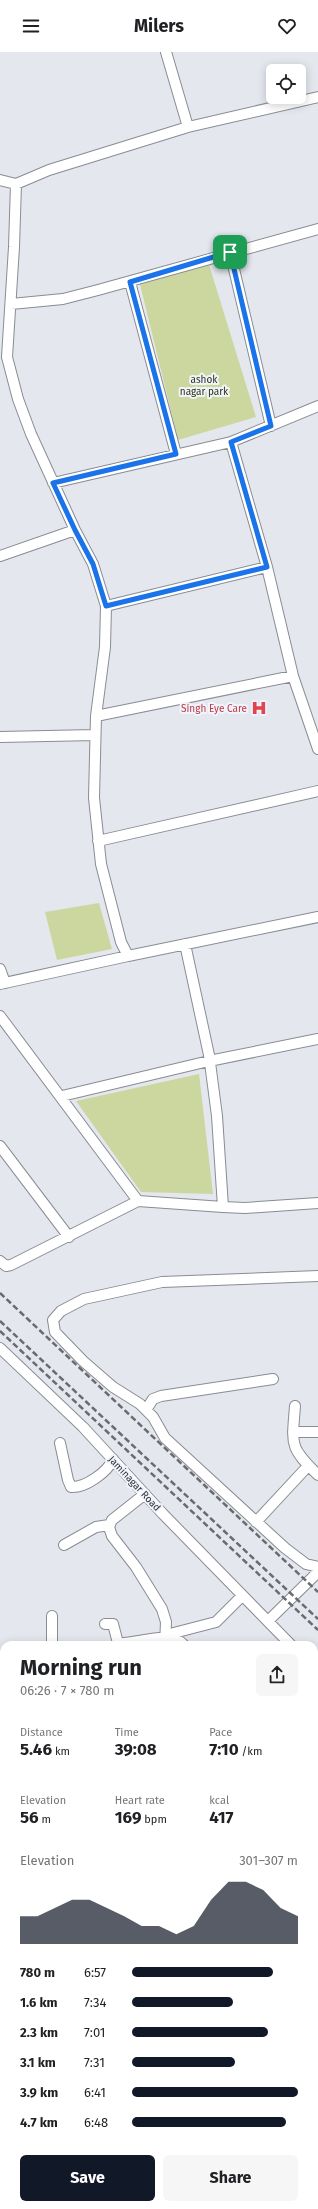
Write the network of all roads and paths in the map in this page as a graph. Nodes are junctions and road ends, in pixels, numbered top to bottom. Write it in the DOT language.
graph roads {
  1 [pos="166,52"];
  2 [pos="318,97"];
  3 [pos="188,127"];
  4 [pos="0,180"];
  5 [pos="16,184"];
  6 [pos="318,229"];
  7 [pos="230,252"];
  8 [pos="130,282"];
  9 [pos="11,304"];
  10 [pos="4,342"];
  11 [pos="318,406"];
  12 [pos="271,426"];
  13 [pos="231,442"];
  14 [pos="176,454"];
  15 [pos="53,483"];
  16 [pos="75,530"];
  17 [pos="0,556"];
  18 [pos="267,567"];
  19 [pos="106,606"];
  20 [pos="293,676"];
  21 [pos="96,716"];
  22 [pos="95,735"];
  23 [pos="0,737"];
  24 [pos="318,749"];
  25 [pos="318,791"];
  26 [pos="98,841"];
  27 [pos="318,917"];
  28 [pos="185,944"];
  29 [pos="128,956"];
  30 [pos="0,969"];
  31 [pos="2,983"];
  32 [pos="0,1016"];
  33 [pos="318,1039"];
  34 [pos="209,1061"];
  35 [pos="62,1096"];
  36 [pos="0,1146"];
  37 [pos="138,1201"];
  38 [pos="318,1203"];
  39 [pos="223,1207"];
  40 [pos="69,1236"];
  41 [pos="0,1261"];
  42 [pos="318,1276"];
  43 [pos="0,1348"];
  44 [pos="273,1379"];
  45 [pos="295,1406"];
  46 [pos="146,1410"];
  47 [pos="293,1432"];
  48 [pos="318,1432"];
  49 [pos="60,1442"];
  50 [pos="114,1459"];
  51 [pos="308,1466"];
  52 [pos="318,1475"];
  53 [pos="145,1494"];
  54 [pos="256,1522"];
  55 [pos="109,1525"];
  56 [pos="64,1545"];
  57 [pos="318,1567"];
  58 [pos="318,1572"];
  59 [pos="242,1596"];
  60 [pos="52,1616"];
  61 [pos="268,1621"];
  62 [pos="105,1624"];
  63 [pos="165,1640"];
  64 [pos="52,1641"];
  65 [pos="117,1641"];
  66 [pos="133,1641"];
  67 [pos="179,1641"];
  68 [pos="287,1641"];
  1 -- 3 [label="street"];
  2 -- 3 [label="street"];
  3 -- 5 [label="street"];
  4 -- 5 [label="street"];
  5 -- 9 [label="street"];
  6 -- 7 [label="street"];
  7 -- 8 [label="street"];
  7 -- 12 [label="street"];
  8 -- 9 [label="street"];
  8 -- 14 [label="street"];
  9 -- 10 [label="street"];
  10 -- 15 [label="street"];
  11 -- 12 [label="street"];
  12 -- 13 [label="street"];
  13 -- 14 [label="street"];
  13 -- 18 [label="street"];
  14 -- 15 [label="street"];
  15 -- 16 [label="street"];
  16 -- 17 [label="street"];
  16 -- 19 [label="street"];
  18 -- 19 [label="street"];
  18 -- 20 [label="street"];
  19 -- 21 [label="street"];
  20 -- 21 [label="street"];
  20 -- 24 [label="street"];
  21 -- 22 [label="street"];
  22 -- 23 [label="street"];
  22 -- 26 [label="street"];
  25 -- 26 [label="street"];
  26 -- 29 [label="street"];
  27 -- 28 [label="street"];
  28 -- 29 [label="street"];
  28 -- 34 [label="street"];
  29 -- 31 [label="street"];
  30 -- 31 [label="street"];
  32 -- 35 [label="street"];
  33 -- 34 [label="street"];
  34 -- 35 [label="street"];
  34 -- 39 [label="street"];
  35 -- 37 [label="street"];
  36 -- 40 [label="street"];
  37 -- 39 [label="street"];
  37 -- 40 [label="street"];
  38 -- 39 [label="street"];
  40 -- 41 [label="street"];
  42 -- 46 [label="street"];
  43 -- 50 [label="street, Jaminagar Road"];
  44 -- 46 [label="street"];
  45 -- 47 [label="street"];
  46 -- 54 [label="street"];
  47 -- 48 [label="street"];
  47 -- 51 [label="street"];
  49 -- 50 [label="street"];
  50 -- 53 [label="street, Jaminagar Road"];
  51 -- 52 [label="street"];
  51 -- 54 [label="street"];
  53 -- 55 [label="street"];
  53 -- 59 [label="street, Jaminagar Road"];
  54 -- 57 [label="street"];
  55 -- 56 [label="street"];
  55 -- 63 [label="street"];
  58 -- 61 [label="street"];
  59 -- 61 [label="street, Jaminagar Road"];
  59 -- 63 [label="street"];
  60 -- 64 [label="street"];
  61 -- 68 [label="street, Jaminagar Road"];
  62 -- 65 [label="street"];
  63 -- 66 [label="street"];
  63 -- 67 [label="street"];
}
